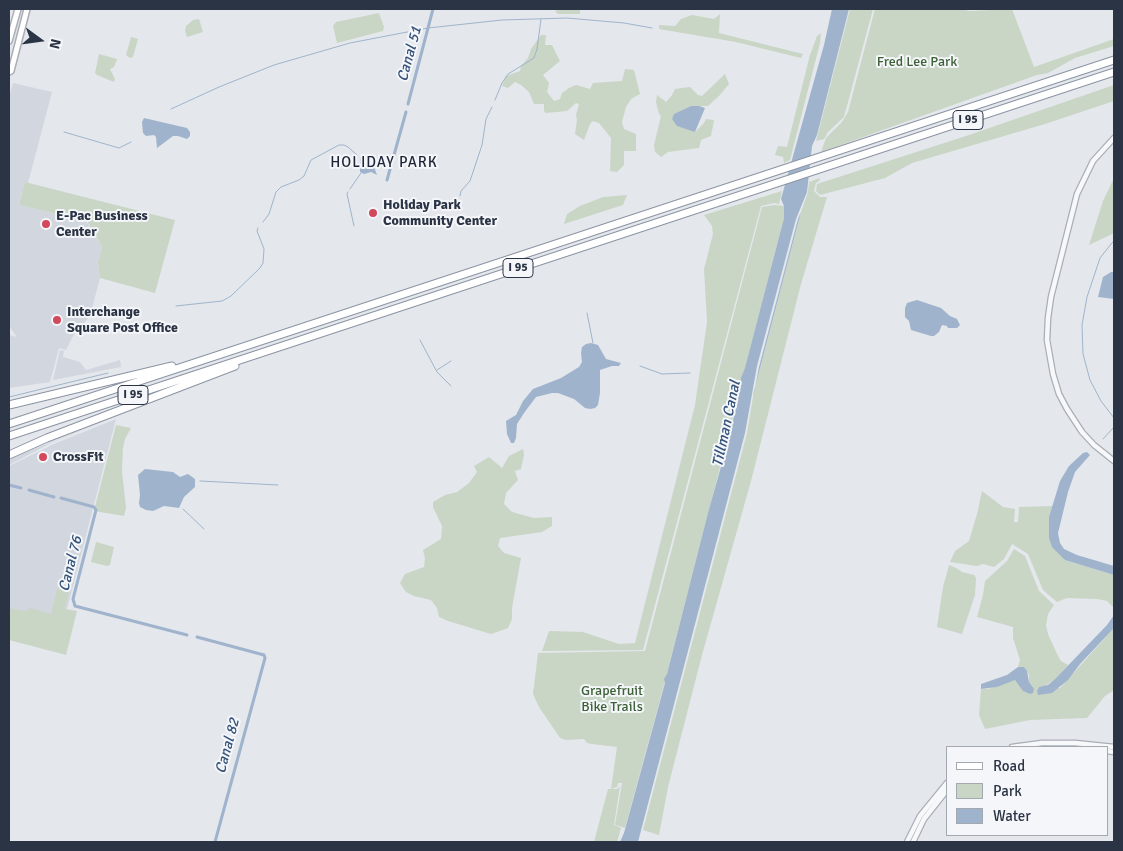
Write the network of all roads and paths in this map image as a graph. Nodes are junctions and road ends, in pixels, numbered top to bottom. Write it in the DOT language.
graph roads {
  1 [pos="18,9"];
  2 [pos="26,10"];
  3 [pos="9,41"];
  4 [pos="1114,60"];
  5 [pos="9,72"];
  6 [pos="1114,72"];
  7 [pos="1114,138"];
  8 [pos="258,354"];
  9 [pos="199,361"];
  10 [pos="9,405"];
  11 [pos="9,424"];
  12 [pos="9,436"];
  13 [pos="9,455"];
  14 [pos="1114,462"];
  15 [pos="1020,746"];
  16 [pos="1114,746"];
  17 [pos="946,784"];
  18 [pos="946,791"];
  19 [pos="907,842"];
  20 [pos="913,842"];
  1 -- 3 [label="main road"];
  2 -- 5 [label="main road"];
  4 -- 9 [label="highway, I 95"];
  6 -- 8 [label="highway, I 95"];
  7 -- 14 [label="street"];
  8 -- 12 [label="highway, I 95"];
  8 -- 13 [label="highway"];
  9 -- 10 [label="highway"];
  9 -- 11 [label="highway, I 95"];
  15 -- 16 [label="street"];
  17 -- 19 [label="street"];
  18 -- 20 [label="street"];
}
